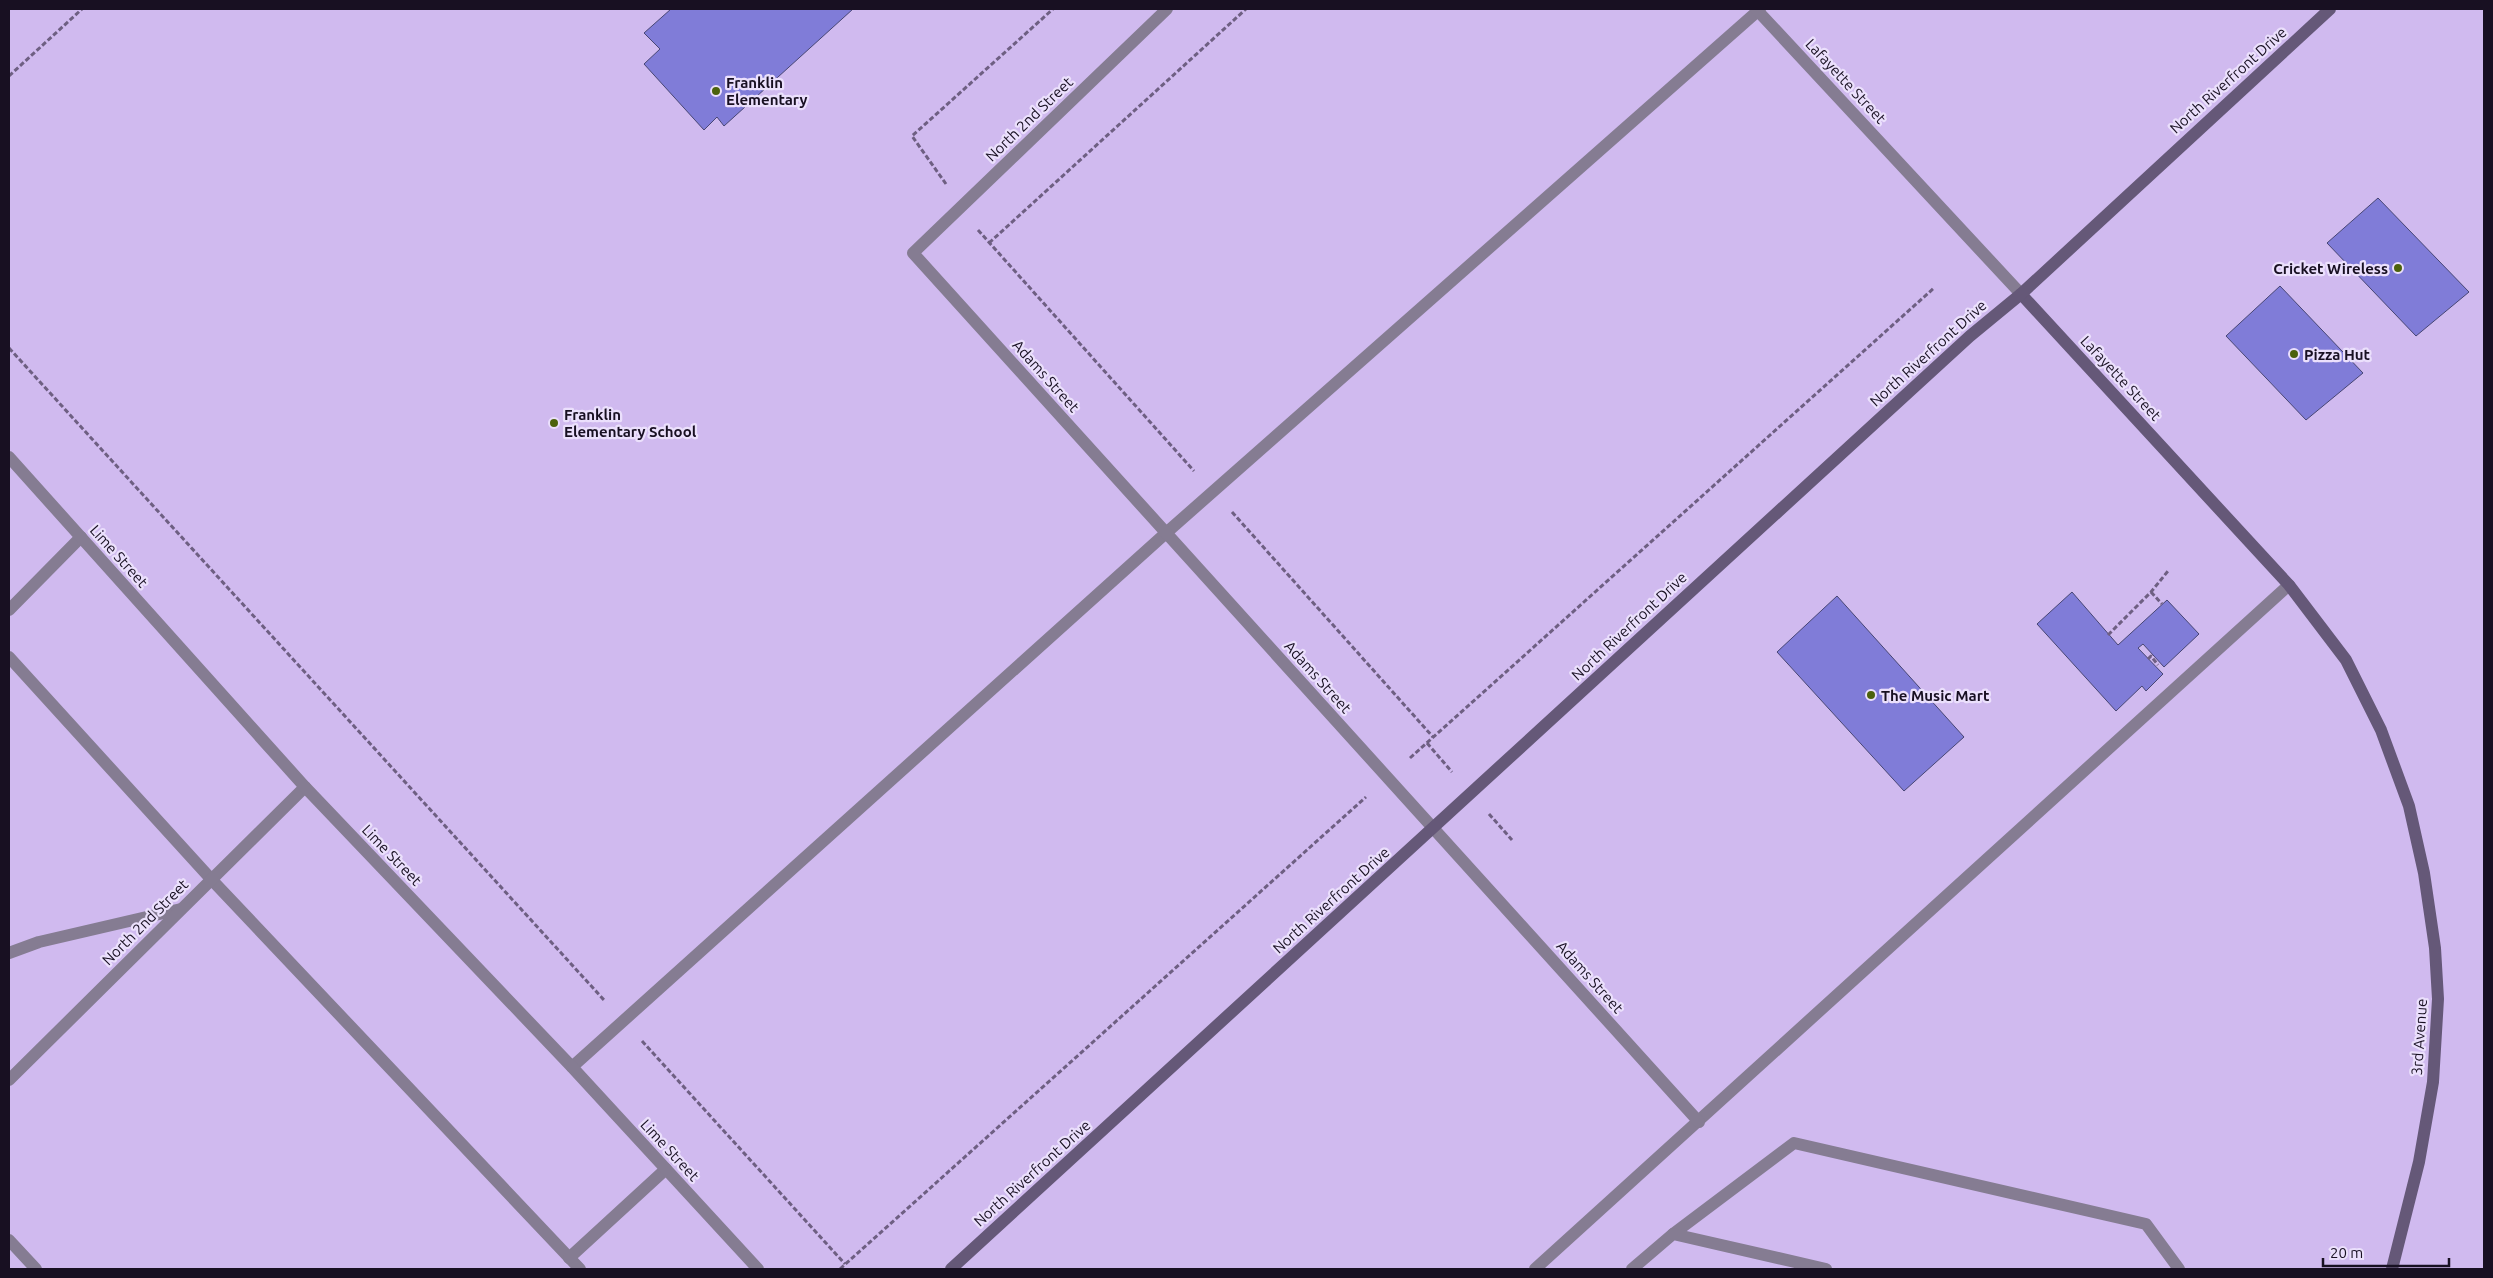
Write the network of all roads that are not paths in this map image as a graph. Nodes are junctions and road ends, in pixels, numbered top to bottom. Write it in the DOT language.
graph roads {
  1 [pos="1167,9"];
  2 [pos="1758,9"];
  3 [pos="2330,9"];
  4 [pos="913,253"];
  5 [pos="2021,294"];
  6 [pos="9,457"];
  7 [pos="1166,533"];
  8 [pos="81,538"];
  9 [pos="2289,585"];
  10 [pos="9,610"];
  11 [pos="9,658"];
  12 [pos="305,787"];
  13 [pos="2409,806"];
  14 [pos="1434,829"];
  15 [pos="211,880"];
  16 [pos="181,909"];
  17 [pos="9,953"];
  18 [pos="572,1067"];
  19 [pos="9,1080"];
  20 [pos="1699,1122"];
  21 [pos="666,1170"];
  22 [pos="1674,1234"];
  23 [pos="9,1240"];
  24 [pos="569,1258"];
  25 [pos="36,1269"];
  26 [pos="580,1269"];
  27 [pos="758,1269"];
  28 [pos="951,1269"];
  29 [pos="1535,1269"];
  30 [pos="1632,1269"];
  31 [pos="1826,1269"];
  32 [pos="2179,1269"];
  33 [pos="2392,1269"];
  1 -- 4 [label="street, North 2nd Street"];
  2 -- 5 [label="street, Lafayette Street"];
  2 -- 7 [label="street"];
  3 -- 5 [label="main road, North Riverfront Drive"];
  4 -- 7 [label="street, Adams Street"];
  5 -- 9 [label="main road, Lafayette Street"];
  5 -- 14 [label="main road, North Riverfront Drive"];
  6 -- 8 [label="street, Lime Street"];
  7 -- 14 [label="street, Adams Street"];
  7 -- 18 [label="street"];
  8 -- 10 [label="street"];
  8 -- 12 [label="street, Lime Street"];
  9 -- 13 [label="main road, Lafayette Street"];
  9 -- 20 [label="street"];
  11 -- 15 [label="street"];
  12 -- 15 [label="street, North 2nd Street"];
  12 -- 18 [label="street, Lime Street"];
  13 -- 33 [label="main road, 3rd Avenue"];
  14 -- 20 [label="street, Adams Street"];
  14 -- 28 [label="main road, North Riverfront Drive"];
  15 -- 16 [label="street, North 2nd Street"];
  15 -- 24 [label="street"];
  16 -- 17 [label="street"];
  16 -- 19 [label="street, North 2nd Street"];
  18 -- 21 [label="street, Lime Street"];
  20 -- 29 [label="street"];
  21 -- 24 [label="street"];
  21 -- 27 [label="street, Lime Street"];
  22 -- 30 [label="street"];
  22 -- 31 [label="street"];
  22 -- 32 [label="street"];
  23 -- 25 [label="street"];
  24 -- 26 [label="street"];
}
